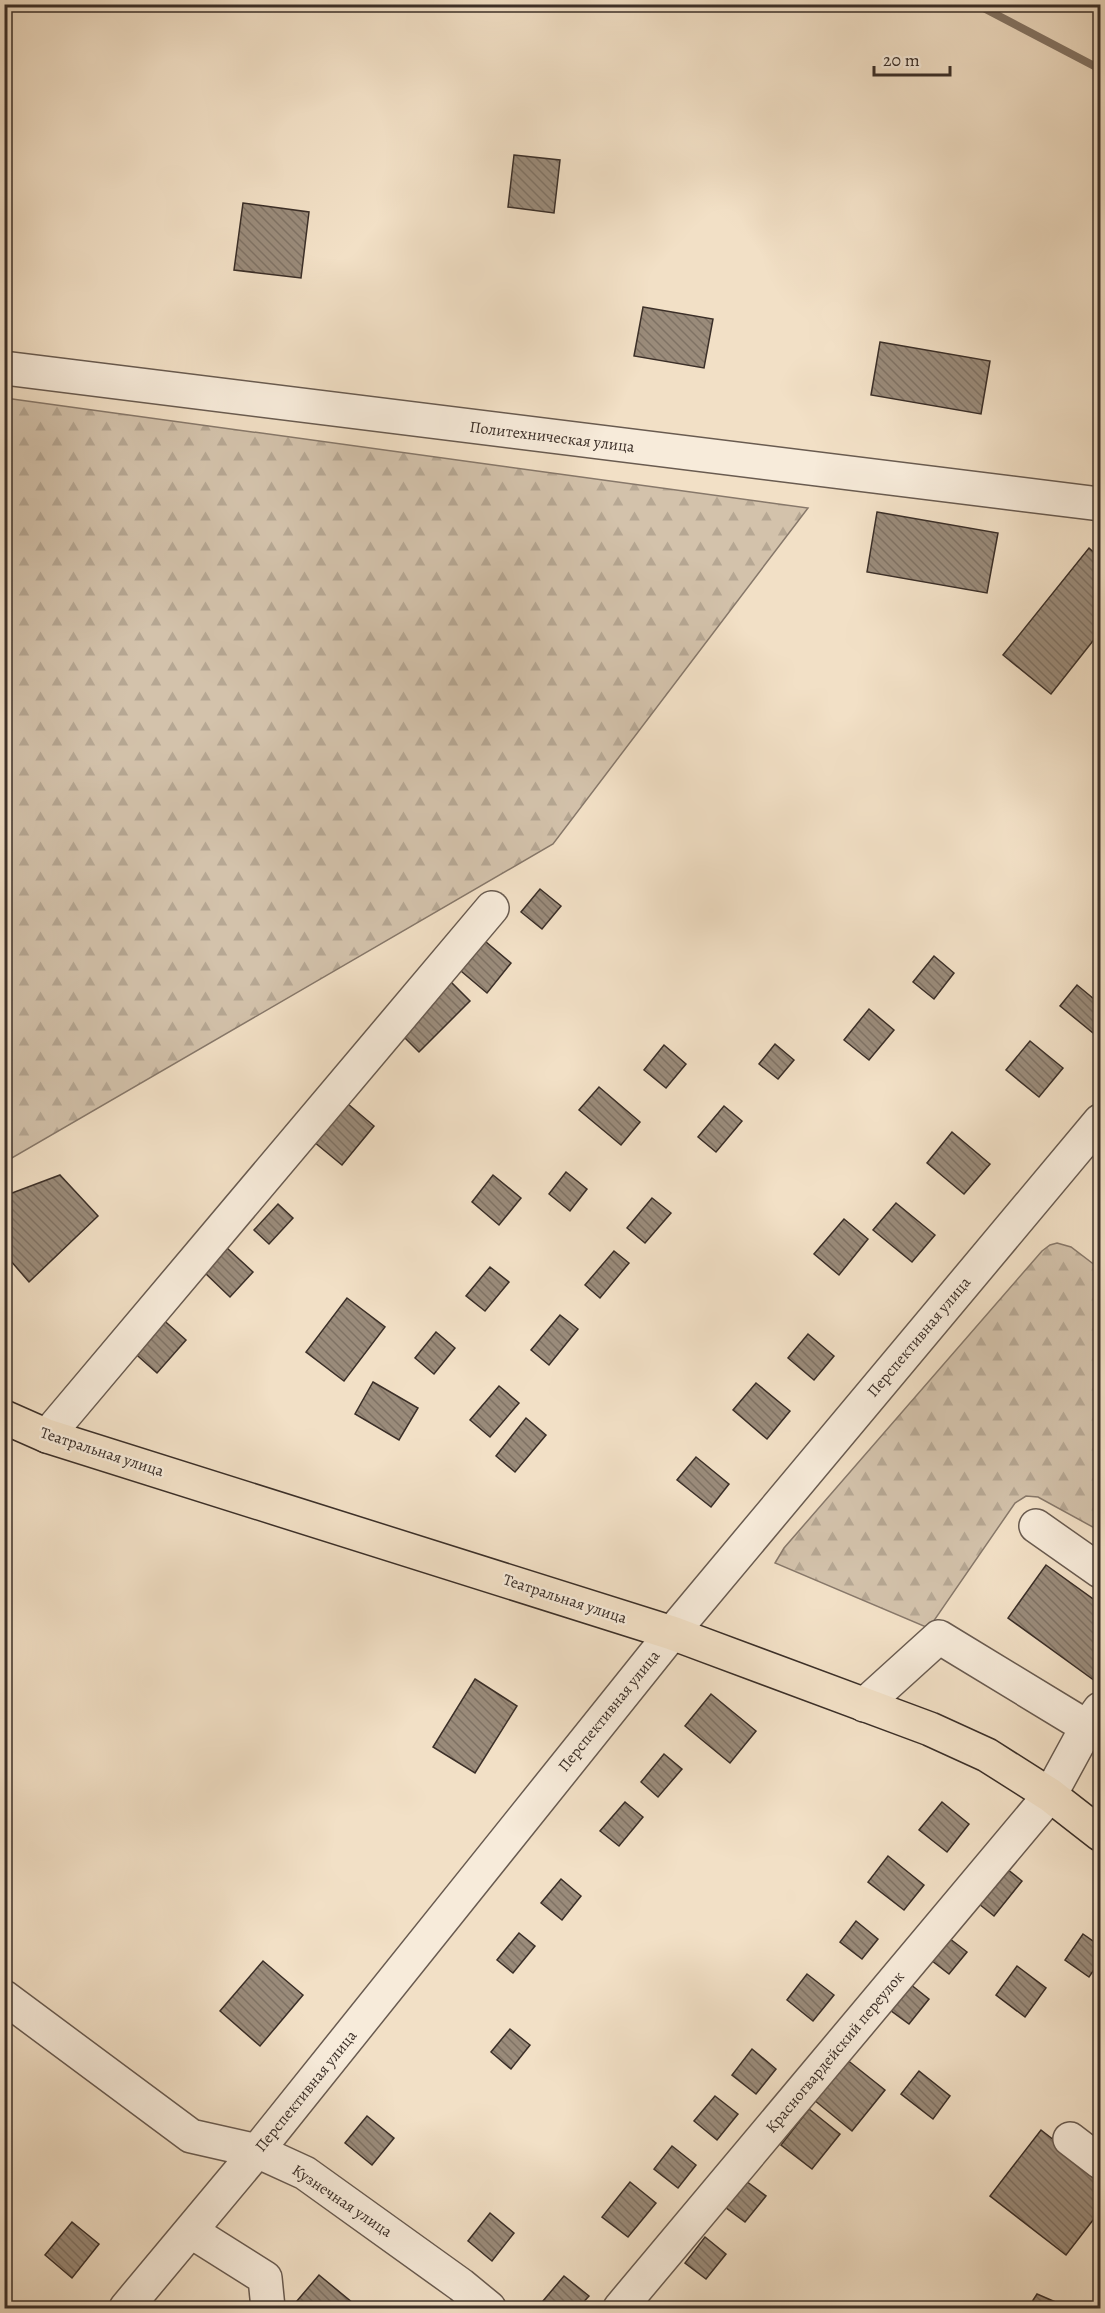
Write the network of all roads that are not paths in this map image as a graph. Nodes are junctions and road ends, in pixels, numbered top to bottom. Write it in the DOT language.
graph roads {
  1 [pos="4,368"];
  2 [pos="1101,504"];
  3 [pos="492,908"];
  4 [pos="1101,1120"];
  5 [pos="6,1420"];
  6 [pos="47,1436"];
  7 [pos="1036,1526"];
  8 [pos="1101,1571"];
  9 [pos="672,1633"];
  10 [pos="864,1705"];
  11 [pos="1094,1718"];
  12 [pos="1050,1795"];
  13 [pos="1101,1834"];
  14 [pos="4,1997"];
  15 [pos="1070,2139"];
  16 [pos="257,2151"];
  17 [pos="1101,2162"];
  18 [pos="192,2232"];
  19 [pos="126,2308"];
  20 [pos="268,2308"];
  21 [pos="489,2308"];
  22 [pos="620,2308"];
  1 -- 2 [label="street, Политехническая улица"];
  3 -- 6 [label="street"];
  4 -- 9 [label="street, Перспективная улица"];
  5 -- 6 [label="main road, Театральная улица"];
  6 -- 9 [label="main road, Театральная улица"];
  7 -- 8 [label="street"];
  9 -- 10 [label="main road, Театральная улица"];
  9 -- 16 [label="street, Перспективная улица"];
  10 -- 11 [label="street"];
  10 -- 12 [label="main road, Театральная улица"];
  11 -- 12 [label="street, Красногвардейский переулок"];
  12 -- 13 [label="main road, Театральная улица"];
  12 -- 22 [label="street, Красногвардейский переулок"];
  14 -- 16 [label="street, Кузнечная улица"];
  15 -- 17 [label="street"];
  16 -- 18 [label="street, Перспективная улица"];
  16 -- 21 [label="street, Кузнечная улица"];
  18 -- 19 [label="street, Перспективная улица"];
  18 -- 20 [label="street"];
}
